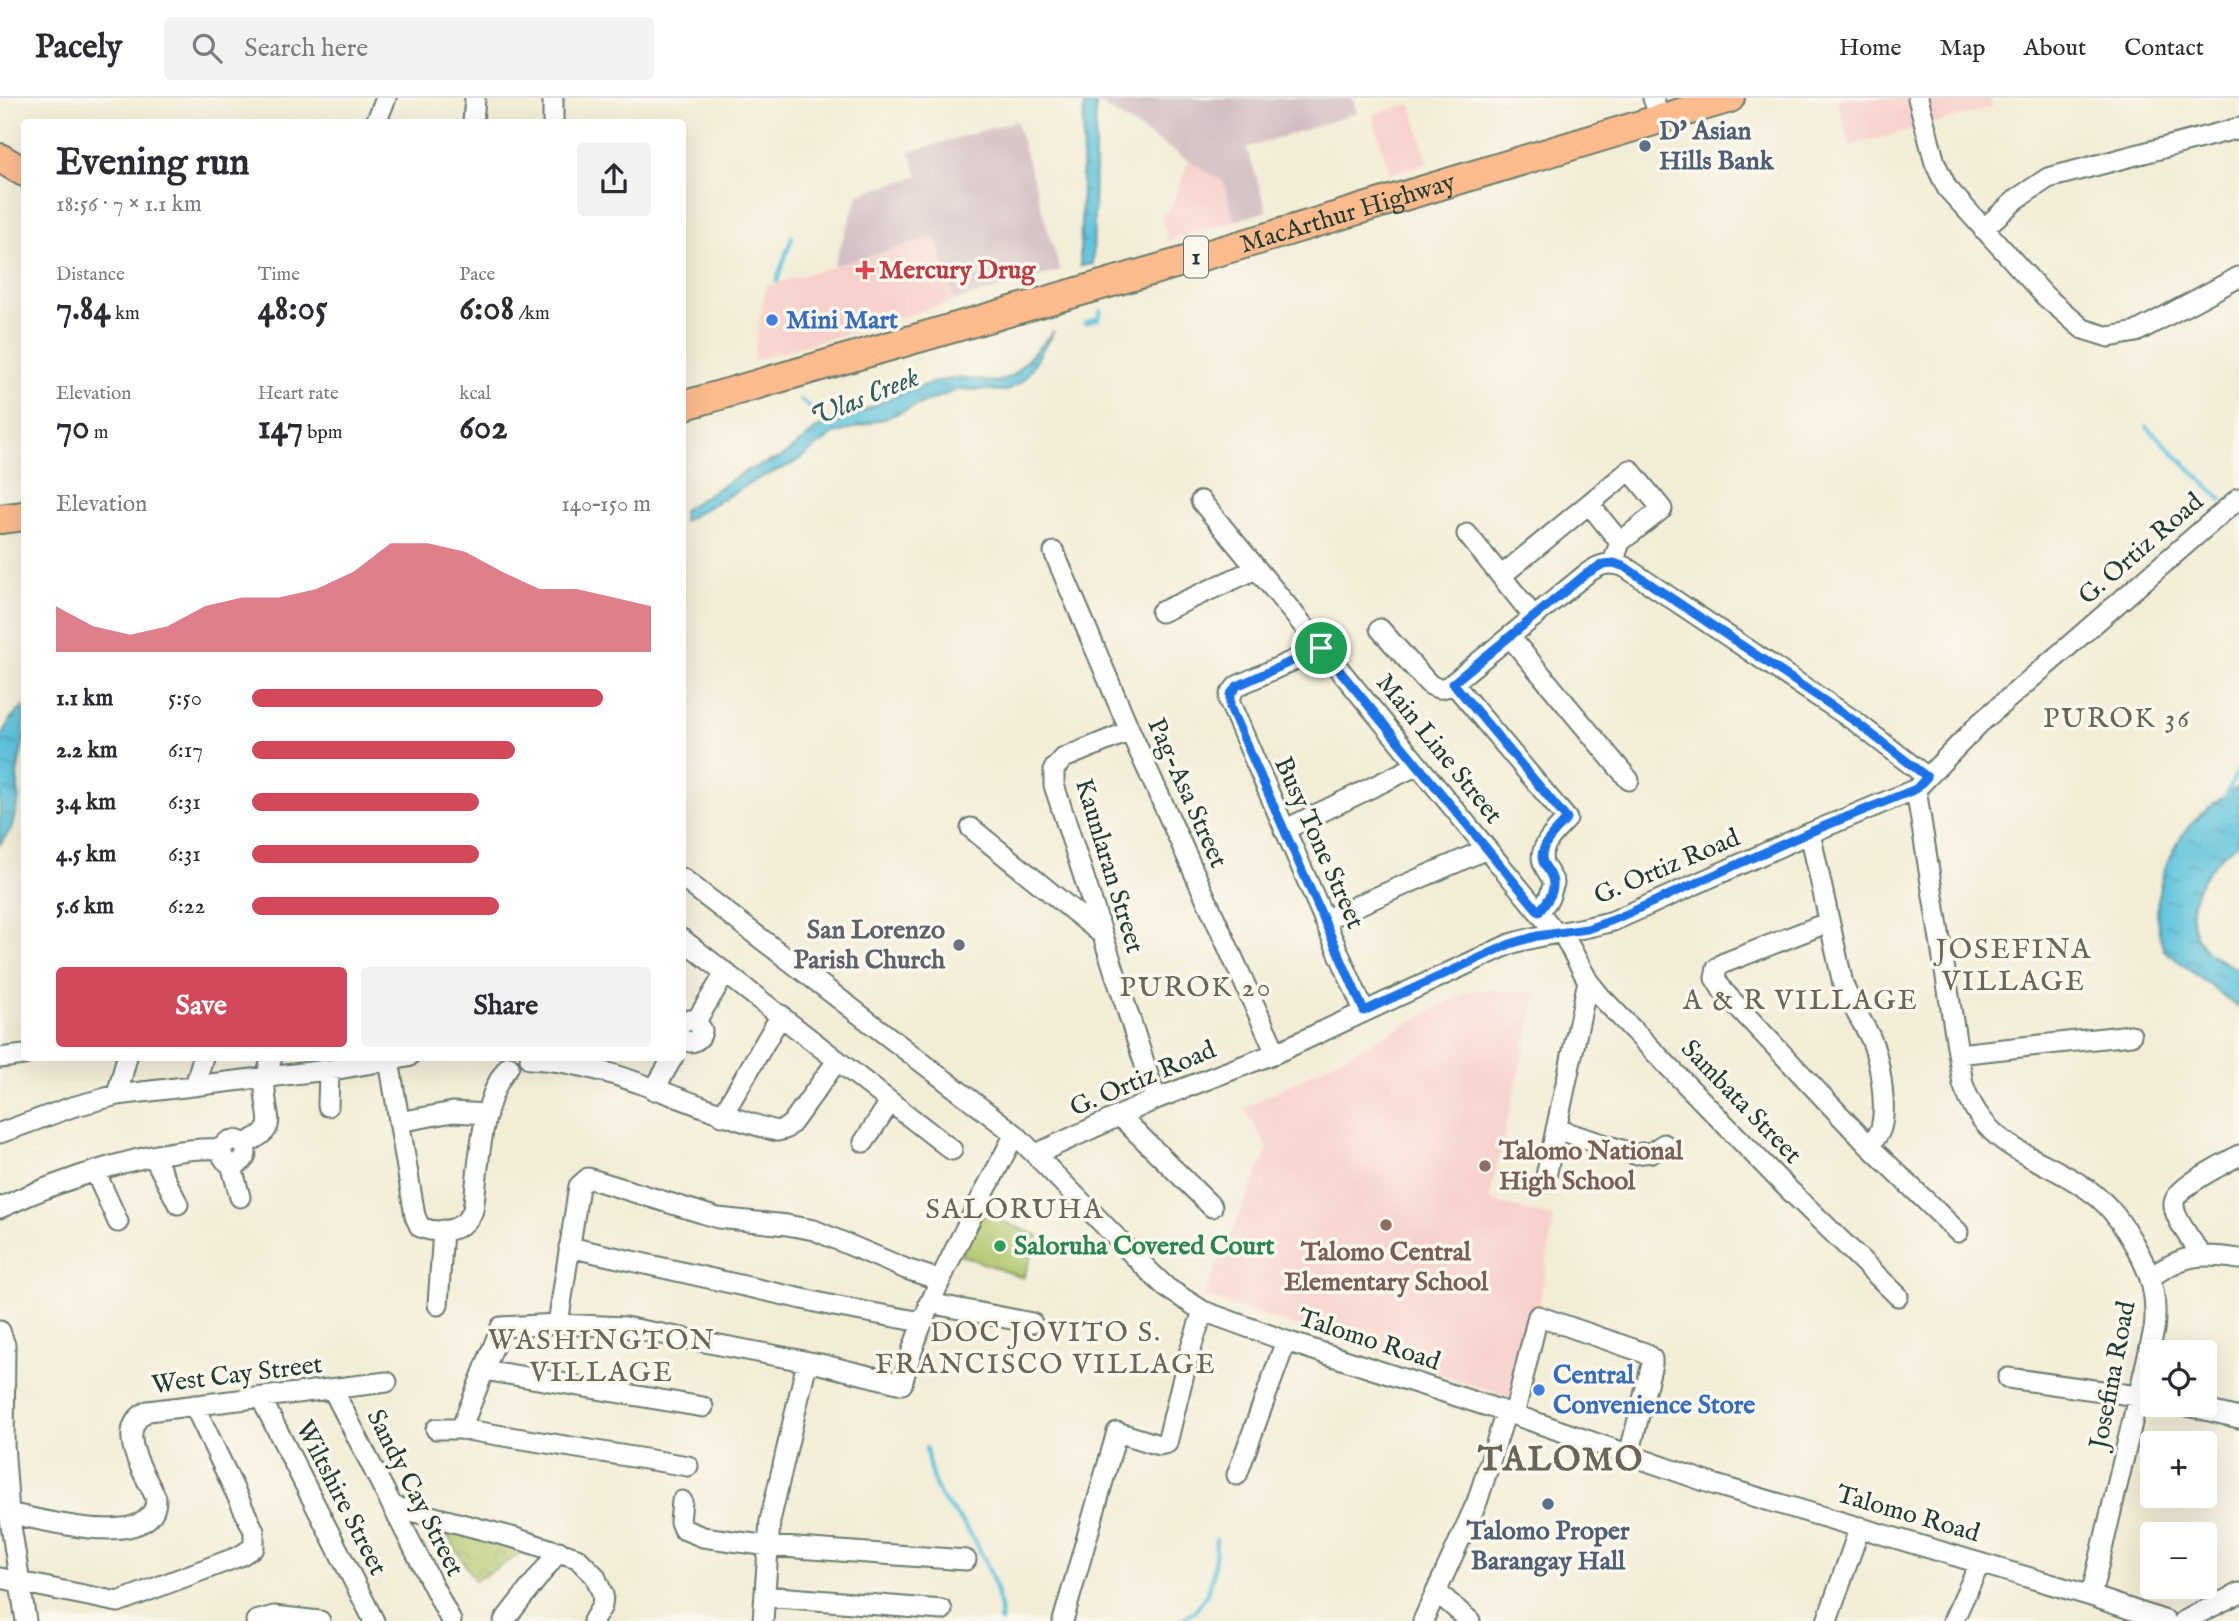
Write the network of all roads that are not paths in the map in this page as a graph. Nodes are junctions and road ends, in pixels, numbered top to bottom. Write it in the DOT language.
graph roads {
  1 [pos="386,98"];
  2 [pos="475,98"];
  3 [pos="553,98"];
  4 [pos="1730,98"];
  5 [pos="1918,98"];
  6 [pos="1697,102"];
  7 [pos="1657,108"];
  8 [pos="377,119"];
  9 [pos="473,119"];
  10 [pos="553,119"];
  11 [pos="2239,128"];
  12 [pos="0,158"];
  13 [pos="21,170"];
  14 [pos="1983,229"];
  15 [pos="2239,277"];
  16 [pos="686,405"];
  17 [pos="2239,498"];
  18 [pos="1201,501"];
  19 [pos="1589,504"];
  20 [pos="21,516"];
  21 [pos="0,519"];
  22 [pos="1467,534"];
  23 [pos="1620,542"];
  24 [pos="1054,552"];
  25 [pos="1614,563"];
  26 [pos="1256,569"];
  27 [pos="1501,576"];
  28 [pos="1161,612"];
  29 [pos="1534,617"];
  30 [pos="1380,629"];
  31 [pos="1510,637"];
  32 [pos="1321,648"];
  33 [pos="1453,683"];
  34 [pos="1130,731"];
  35 [pos="1418,765"];
  36 [pos="1629,780"];
  37 [pos="1922,783"];
  38 [pos="971,828"];
  39 [pos="1284,830"];
  40 [pos="1810,832"];
  41 [pos="1487,849"];
  42 [pos="686,881"];
  43 [pos="1539,912"];
  44 [pos="1324,920"];
  45 [pos="1829,922"];
  46 [pos="1559,933"];
  47 [pos="1103,935"];
  48 [pos="686,942"];
  49 [pos="726,972"];
  50 [pos="1588,981"];
  51 [pos="1364,1011"];
  52 [pos="781,1015"];
  53 [pos="689,1022"];
  54 [pos="2131,1035"];
  55 [pos="686,1040"];
  56 [pos="1276,1052"];
  57 [pos="1958,1054"];
  58 [pos="21,1055"];
  59 [pos="0,1058"];
  60 [pos="126,1061"];
  61 [pos="202,1061"];
  62 [pos="271,1061"];
  63 [pos="374,1061"];
  64 [pos="399,1061"];
  65 [pos="505,1061"];
  66 [pos="506,1061"];
  67 [pos="528,1061"];
  68 [pos="572,1061"];
  69 [pos="671,1061"];
  70 [pos="837,1061"];
  71 [pos="590,1062"];
  72 [pos="340,1065"];
  73 [pos="267,1077"];
  74 [pos="195,1086"];
  75 [pos="654,1090"];
  76 [pos="117,1095"];
  77 [pos="1156,1099"];
  78 [pos="890,1102"];
  79 [pos="328,1106"];
  80 [pos="487,1114"];
  81 [pos="722,1116"];
  82 [pos="1121,1117"];
  83 [pos="399,1122"];
  84 [pos="1556,1129"];
  85 [pos="0,1133"];
  86 [pos="1015,1134"];
  87 [pos="864,1142"];
  88 [pos="1664,1143"];
  89 [pos="1869,1146"];
  90 [pos="952,1150"];
  91 [pos="1036,1154"];
  92 [pos="227,1156"];
  93 [pos="154,1157"];
  94 [pos="2236,1162"];
  95 [pos="95,1171"];
  96 [pos="1545,1181"];
  97 [pos="240,1197"];
  98 [pos="1,1203"];
  99 [pos="178,1204"];
  100 [pos="1212,1207"];
  101 [pos="118,1222"];
  102 [pos="443,1230"];
  103 [pos="1958,1231"];
  104 [pos="569,1247"];
  105 [pos="2200,1254"];
  106 [pos="2239,1259"];
  107 [pos="2151,1276"];
  108 [pos="940,1280"];
  109 [pos="1898,1296"];
  110 [pos="929,1303"];
  111 [pos="438,1305"];
  112 [pos="1203,1311"];
  113 [pos="922,1322"];
  114 [pos="1032,1323"];
  115 [pos="558,1324"];
  116 [pos="0,1331"];
  117 [pos="2153,1340"];
  118 [pos="1286,1341"];
  119 [pos="807,1362"];
  120 [pos="484,1370"];
  121 [pos="2008,1378"];
  122 [pos="387,1382"];
  123 [pos="333,1390"];
  124 [pos="2140,1395"];
  125 [pos="261,1398"];
  126 [pos="194,1405"];
  127 [pos="703,1408"];
  128 [pos="2217,1413"];
  129 [pos="1510,1414"];
  130 [pos="2140,1417"];
  131 [pos="2239,1418"];
  132 [pos="436,1429"];
  133 [pos="461,1429"];
  134 [pos="2,1444"];
  135 [pos="1629,1455"];
  136 [pos="688,1465"];
  137 [pos="1237,1475"];
  138 [pos="682,1501"];
  139 [pos="392,1506"];
  140 [pos="9,1513"];
  141 [pos="1860,1528"];
  142 [pos="769,1546"];
  143 [pos="559,1551"];
  144 [pos="966,1560"];
  145 [pos="1980,1563"];
  146 [pos="0,1578"];
  147 [pos="20,1583"];
  148 [pos="1437,1592"];
  149 [pos="2239,1593"];
  150 [pos="765,1596"];
  151 [pos="2091,1596"];
  152 [pos="942,1610"];
  153 [pos="26,1621"];
  154 [pos="256,1621"];
  155 [pos="320,1621"];
  156 [pos="374,1621"];
  157 [pos="451,1621"];
  158 [pos="504,1621"];
  159 [pos="593,1621"];
  160 [pos="763,1621"];
  161 [pos="1063,1621"];
  162 [pos="1423,1621"];
  163 [pos="1470,1621"];
  164 [pos="1827,1621"];
  165 [pos="1953,1621"];
  166 [pos="2166,1621"];
  167 [pos="2184,1621"];
  1 -- 8 [label="street"];
  2 -- 9 [label="street"];
  3 -- 10 [label="street"];
  4 -- 6 [label="highway, MacArthur Highway / 1"];
  5 -- 14 [label="street"];
  6 -- 7 [label="highway, MacArthur Highway / 1"];
  7 -- 16 [label="highway, MacArthur Highway / 1"];
  11 -- 14 [label="street"];
  12 -- 13 [label="highway"];
  14 -- 15 [label="street"];
  17 -- 37 [label="street, G. Ortiz Road"];
  18 -- 26 [label="street, Main Line Street"];
  19 -- 23 [label="street"];
  19 -- 23 [label="street"];
  19 -- 27 [label="street"];
  20 -- 21 [label="highway"];
  22 -- 27 [label="street"];
  23 -- 25 [label="street"];
  24 -- 34 [label="street, Pag-Asa Street"];
  25 -- 29 [label="street"];
  25 -- 37 [label="street"];
  26 -- 28 [label="street"];
  26 -- 32 [label="street, Main Line Street"];
  27 -- 29 [label="street"];
  29 -- 31 [label="street"];
  30 -- 33 [label="street"];
  31 -- 33 [label="street"];
  31 -- 36 [label="street"];
  32 -- 35 [label="street, Main Line Street"];
  32 -- 39 [label="street, Busy Tone Street"];
  33 -- 43 [label="street"];
  34 -- 47 [label="street, Kaunlaran Street"];
  34 -- 56 [label="street, Pag-Asa Street"];
  35 -- 39 [label="street"];
  35 -- 41 [label="street, Main Line Street"];
  37 -- 40 [label="street, G. Ortiz Road"];
  37 -- 57 [label="street, Josefina Road"];
  38 -- 47 [label="street"];
  39 -- 44 [label="street, Busy Tone Street"];
  40 -- 45 [label="street"];
  40 -- 46 [label="street, G. Ortiz Road"];
  41 -- 43 [label="street, Main Line Street"];
  41 -- 44 [label="street"];
  42 -- 86 [label="street, Talomo Road"];
  43 -- 46 [label="street, Main Line Street"];
  44 -- 51 [label="street, Busy Tone Street"];
  45 -- 89 [label="street"];
  45 -- 89 [label="street"];
  46 -- 50 [label="street, Sambata Street"];
  46 -- 51 [label="street, G. Ortiz Road"];
  47 -- 77 [label="street, Kaunlaran Street"];
  48 -- 49 [label="street"];
  49 -- 52 [label="street"];
  49 -- 53 [label="street"];
  50 -- 84 [label="street"];
  50 -- 109 [label="street, Sambata Street"];
  51 -- 56 [label="street, G. Ortiz Road"];
  52 -- 70 [label="street"];
  52 -- 81 [label="street"];
  53 -- 55 [label="street"];
  54 -- 57 [label="street"];
  56 -- 77 [label="street, G. Ortiz Road"];
  57 -- 107 [label="street, Josefina Road"];
  58 -- 59 [label="street"];
  60 -- 76 [label="street"];
  61 -- 74 [label="street"];
  62 -- 73 [label="street"];
  63 -- 72 [label="street"];
  64 -- 83 [label="street"];
  65 -- 80 [label="street"];
  66 -- 67 [label="street"];
  68 -- 71 [label="street"];
  69 -- 75 [label="street"];
  70 -- 78 [label="street"];
  70 -- 81 [label="street"];
  71 -- 75 [label="street"];
  72 -- 73 [label="street"];
  72 -- 79 [label="street"];
  73 -- 74 [label="street"];
  73 -- 92 [label="street"];
  74 -- 76 [label="street"];
  75 -- 81 [label="street"];
  76 -- 85 [label="street"];
  77 -- 82 [label="street, G. Ortiz Road"];
  78 -- 87 [label="street"];
  78 -- 90 [label="street"];
  80 -- 83 [label="street"];
  80 -- 102 [label="street"];
  82 -- 91 [label="street, G. Ortiz Road"];
  82 -- 100 [label="street"];
  83 -- 102 [label="street"];
  84 -- 88 [label="street"];
  84 -- 96 [label="street"];
  86 -- 91 [label="street, Talomo Road"];
  86 -- 108 [label="street"];
  89 -- 103 [label="street"];
  91 -- 112 [label="street, Talomo Road"];
  92 -- 93 [label="street"];
  92 -- 97 [label="street"];
  93 -- 95 [label="street"];
  93 -- 99 [label="street"];
  94 -- 105 [label="street"];
  95 -- 98 [label="street"];
  95 -- 101 [label="street"];
  102 -- 111 [label="street"];
  104 -- 108 [label="street"];
  104 -- 113 [label="street"];
  104 -- 115 [label="street"];
  105 -- 106 [label="street"];
  105 -- 107 [label="street"];
  107 -- 117 [label="street, Josefina Road"];
  108 -- 110 [label="street"];
  110 -- 113 [label="street"];
  110 -- 114 [label="street"];
  112 -- 118 [label="street, Talomo Road"];
  112 -- 161 [label="street"];
  113 -- 119 [label="street"];
  115 -- 119 [label="street"];
  115 -- 120 [label="street"];
  116 -- 134 [label="street"];
  118 -- 129 [label="street, Talomo Road"];
  118 -- 137 [label="street"];
  119 -- 142 [label="street"];
  120 -- 127 [label="street"];
  120 -- 133 [label="street"];
  121 -- 124 [label="street"];
  122 -- 123 [label="street, West Cay Street"];
  123 -- 125 [label="street, West Cay Street"];
  123 -- 139 [label="street, Sandy Cay Street"];
  125 -- 126 [label="street, West Cay Street"];
  125 -- 156 [label="street, Wiltshire Street"];
  126 -- 140 [label="street, West Cay Street"];
  126 -- 147 [label="street"];
  128 -- 131 [label="street"];
  129 -- 135 [label="street, Talomo Road"];
  129 -- 135 [label="street"];
  129 -- 148 [label="street"];
  130 -- 151 [label="street, Josefina Road"];
  132 -- 133 [label="street"];
  133 -- 136 [label="street"];
  134 -- 140 [label="street"];
  135 -- 141 [label="street, Talomo Road"];
  138 -- 142 [label="street"];
  139 -- 143 [label="street"];
  139 -- 157 [label="street, Sandy Cay Street"];
  140 -- 147 [label="street"];
  141 -- 145 [label="street, Talomo Road"];
  141 -- 164 [label="street"];
  142 -- 144 [label="street"];
  142 -- 150 [label="street"];
  143 -- 158 [label="street"];
  143 -- 159 [label="street"];
  145 -- 151 [label="street, Talomo Road"];
  145 -- 165 [label="street"];
  146 -- 147 [label="street"];
  147 -- 153 [label="street"];
  148 -- 162 [label="street"];
  148 -- 163 [label="street"];
  149 -- 167 [label="street"];
  150 -- 152 [label="street"];
  150 -- 160 [label="street"];
  151 -- 166 [label="street, Talomo Road"];
  154 -- 155 [label="street"];
}
